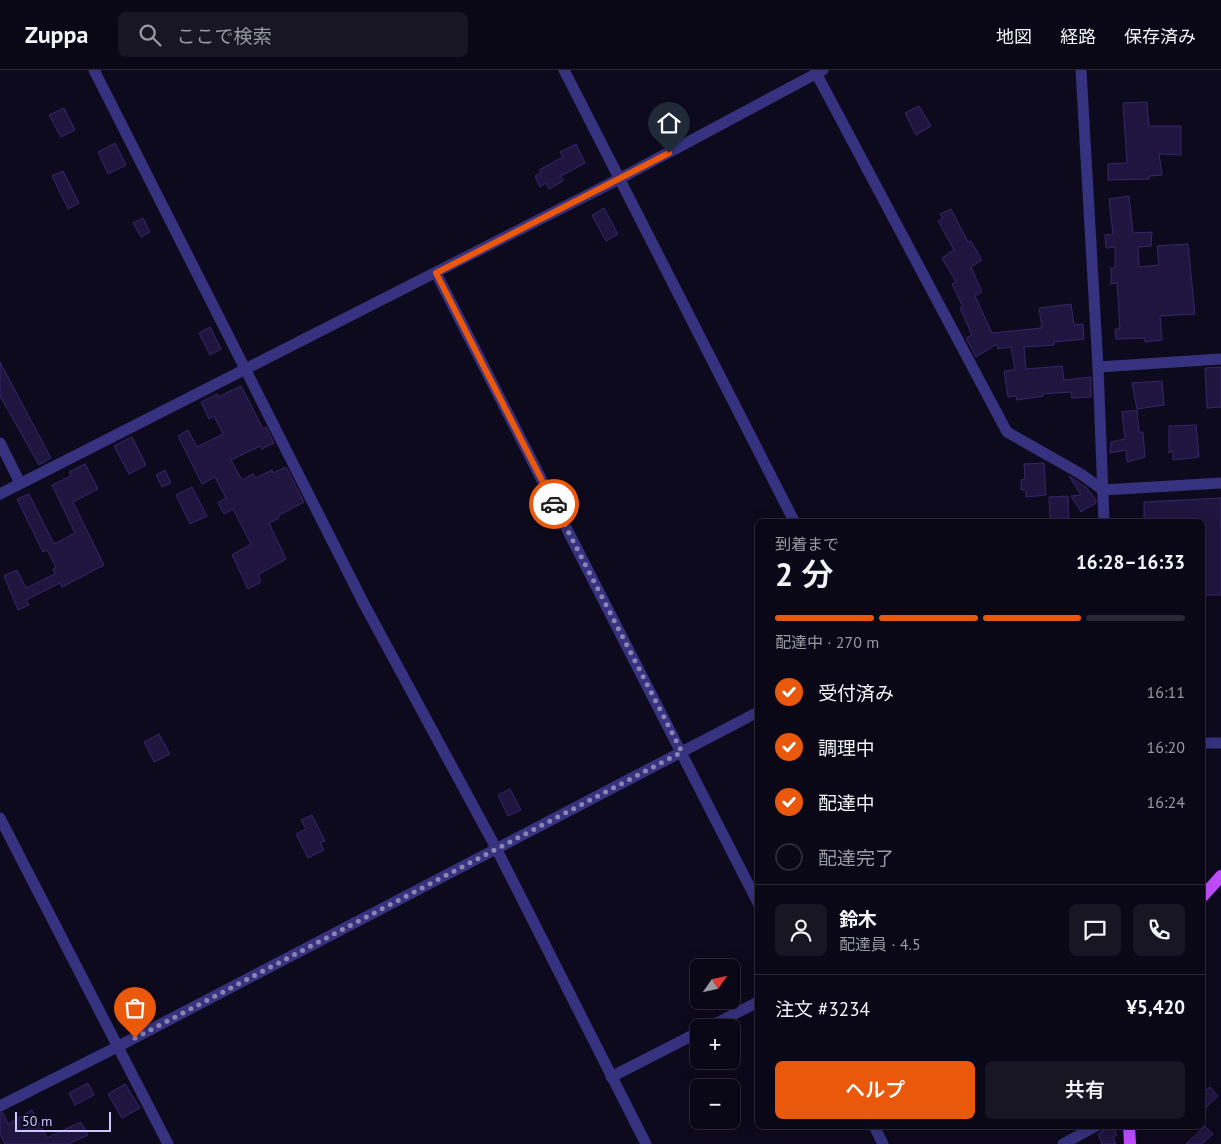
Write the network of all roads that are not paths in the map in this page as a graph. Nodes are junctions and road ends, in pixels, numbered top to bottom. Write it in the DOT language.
graph roads {
  1 [pos="94,70"];
  2 [pos="564,70"];
  3 [pos="1081,70"];
  4 [pos="820,72"];
  5 [pos="619,179"];
  6 [pos="436,273"];
  7 [pos="1221,359"];
  8 [pos="246,367"];
  9 [pos="1098,367"];
  10 [pos="0,443"];
  11 [pos="20,483"];
  12 [pos="1221,483"];
  13 [pos="1103,490"];
  14 [pos="0,494"];
  15 [pos="793,519"];
  16 [pos="1104,519"];
  17 [pos="755,714"];
  18 [pos="1221,742"];
  19 [pos="1205,743"];
  20 [pos="682,752"];
  21 [pos="0,818"];
  22 [pos="496,848"];
  23 [pos="1220,880"];
  24 [pos="1205,894"];
  25 [pos="755,896"];
  26 [pos="755,1004"];
  27 [pos="725,1019"];
  28 [pos="690,1037"];
  29 [pos="118,1047"];
  30 [pos="611,1077"];
  31 [pos="0,1106"];
  32 [pos="876,1129"];
  33 [pos="1091,1129"];
  34 [pos="1129,1129"];
  35 [pos="168,1144"];
  36 [pos="646,1144"];
  37 [pos="883,1144"];
  38 [pos="1064,1144"];
  39 [pos="1130,1144"];
  1 -- 8 [label="street"];
  2 -- 5 [label="street"];
  3 -- 9 [label="street"];
  4 -- 5 [label="street"];
  4 -- 13 [label="street"];
  5 -- 6 [label="street"];
  5 -- 15 [label="street"];
  6 -- 8 [label="street"];
  6 -- 20 [label="street"];
  7 -- 9 [label="street"];
  8 -- 11 [label="street"];
  8 -- 22 [label="street"];
  9 -- 13 [label="street"];
  10 -- 11 [label="street"];
  11 -- 14 [label="street"];
  12 -- 13 [label="street"];
  13 -- 16 [label="street"];
  17 -- 20 [label="street"];
  18 -- 19 [label="street"];
  20 -- 22 [label="street"];
  20 -- 25 [label="street"];
  21 -- 29 [label="street"];
  22 -- 29 [label="street"];
  22 -- 30 [label="street"];
  23 -- 24 [label="main road"];
  26 -- 27 [label="street"];
  28 -- 30 [label="street"];
  29 -- 31 [label="street"];
  29 -- 35 [label="street"];
  30 -- 36 [label="street"];
  32 -- 37 [label="street"];
  33 -- 38 [label="street"];
  34 -- 39 [label="main road"];
}
